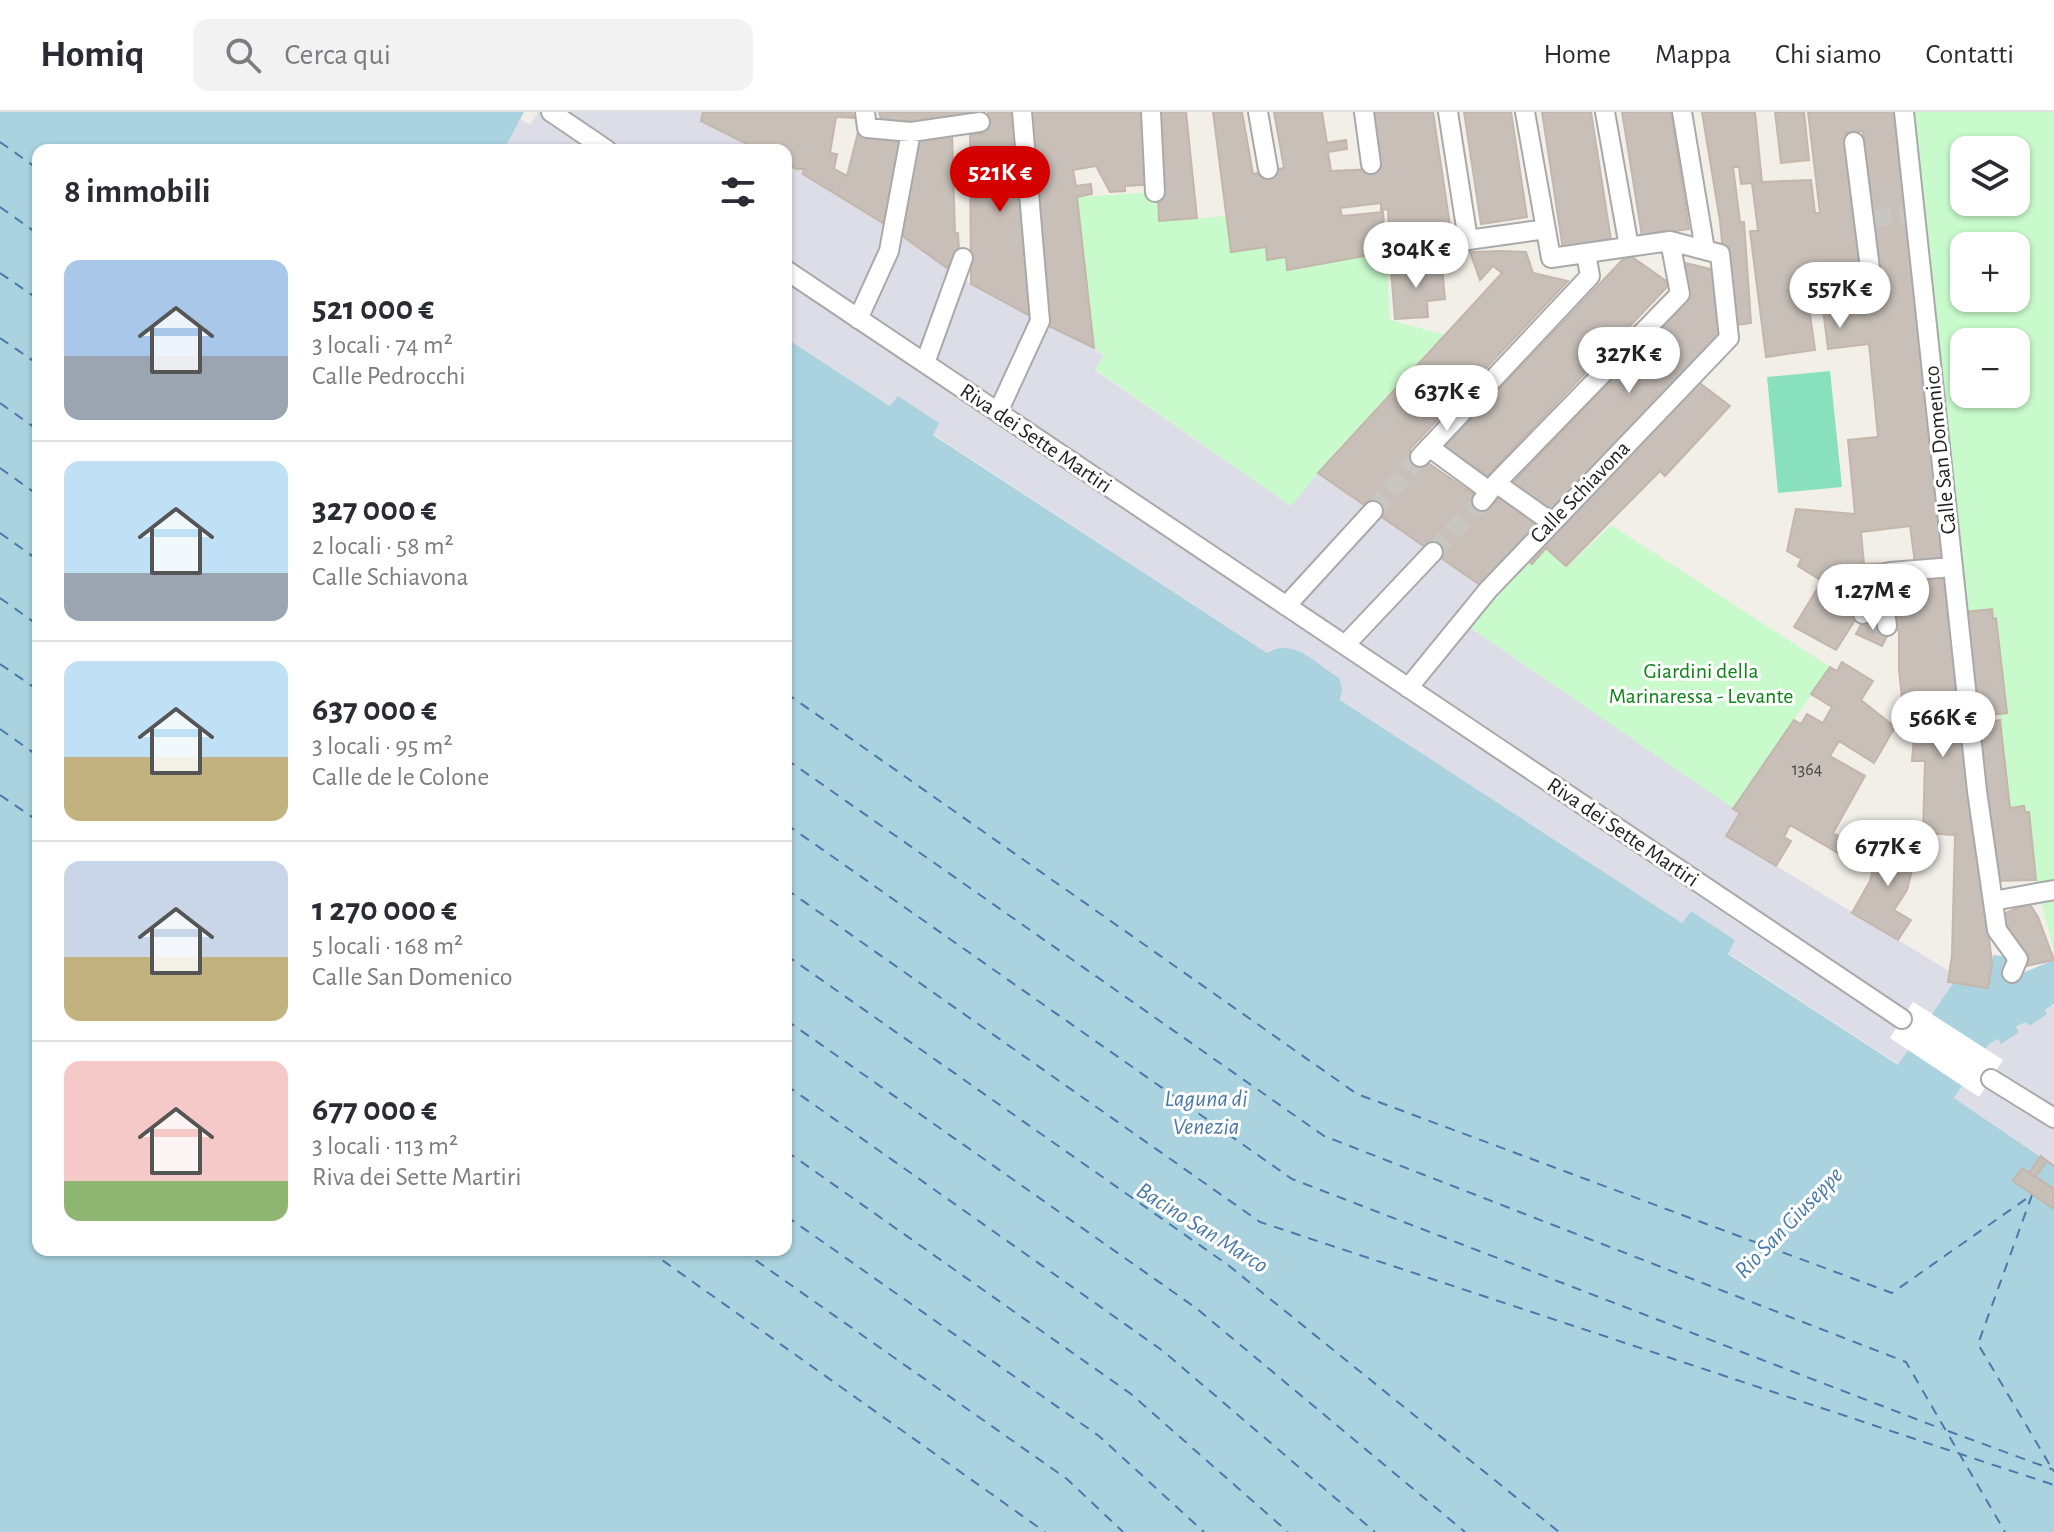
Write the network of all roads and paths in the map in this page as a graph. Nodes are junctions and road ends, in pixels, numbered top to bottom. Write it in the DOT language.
graph roads {
  1 [pos="551,112"];
  2 [pos="865,112"];
  3 [pos="1022,112"];
  4 [pos="1151,112"];
  5 [pos="1258,112"];
  6 [pos="1364,112"];
  7 [pos="1448,112"];
  8 [pos="1525,112"];
  9 [pos="1605,112"];
  10 [pos="1682,112"];
  11 [pos="1904,112"];
  12 [pos="980,122"];
  13 [pos="911,132"];
  14 [pos="1854,142"];
  15 [pos="598,144"];
  16 [pos="1371,164"];
  17 [pos="1268,169"];
  18 [pos="1155,192"];
  19 [pos="1546,229"];
  20 [pos="1670,241"];
  21 [pos="1629,247"];
  22 [pos="1705,250"];
  23 [pos="1586,253"];
  24 [pos="963,258"];
  25 [pos="792,274"];
  26 [pos="1874,300"];
  27 [pos="858,319"];
  28 [pos="925,363"];
  29 [pos="998,412"];
  30 [pos="1489,492"];
  31 [pos="1373,511"];
  32 [pos="1551,522"];
  33 [pos="1433,552"];
  34 [pos="1953,567"];
  35 [pos="1883,593"];
  36 [pos="1286,606"];
  37 [pos="1863,614"];
  38 [pos="1887,626"];
  39 [pos="1345,645"];
  40 [pos="1408,688"];
  41 [pos="2054,890"];
  42 [pos="1993,901"];
  43 [pos="1997,930"];
  44 [pos="2000,952"];
  45 [pos="2012,973"];
  46 [pos="1902,1019"];
  47 [pos="1991,1079"];
  48 [pos="2054,1118"];
  1 -- 15 [label="street"];
  2 -- 13 [label="street"];
  3 -- 29 [label="street"];
  4 -- 18 [label="street"];
  5 -- 17 [label="street"];
  6 -- 16 [label="street"];
  7 -- 19 [label="street"];
  8 -- 19 [label="street"];
  9 -- 21 [label="street"];
  10 -- 22 [label="street, Calle Schiavona"];
  11 -- 34 [label="street, Calle San Domenico"];
  12 -- 13 [label="street"];
  13 -- 27 [label="street"];
  14 -- 26 [label="street"];
  19 -- 23 [label="street"];
  20 -- 21 [label="street"];
  20 -- 22 [label="street"];
  20 -- 30 [label="street"];
  21 -- 23 [label="street"];
  22 -- 32 [label="street, Calle Schiavona"];
  23 -- 30 [label="street"];
  24 -- 28 [label="street"];
  25 -- 27 [label="street, Riva dei Sette Martiri"];
  27 -- 28 [label="street, Riva dei Sette Martiri"];
  28 -- 29 [label="street, Riva dei Sette Martiri"];
  29 -- 36 [label="street, Riva dei Sette Martiri"];
  30 -- 32 [label="street"];
  31 -- 36 [label="street"];
  32 -- 40 [label="street, Calle Schiavona"];
  33 -- 39 [label="street"];
  34 -- 35 [label="street"];
  34 -- 42 [label="street, Calle San Domenico"];
  35 -- 37 [label="street"];
  35 -- 38 [label="street"];
  36 -- 39 [label="street, Riva dei Sette Martiri"];
  39 -- 40 [label="street, Riva dei Sette Martiri"];
  40 -- 46 [label="street, Riva dei Sette Martiri"];
  41 -- 42 [label="street"];
  42 -- 43 [label="street, Calle San Domenico"];
  43 -- 44 [label="street, Calle San Domenico"];
  43 -- 45 [label="street, Calle San Domenico"];
  47 -- 48 [label="street"];
}
